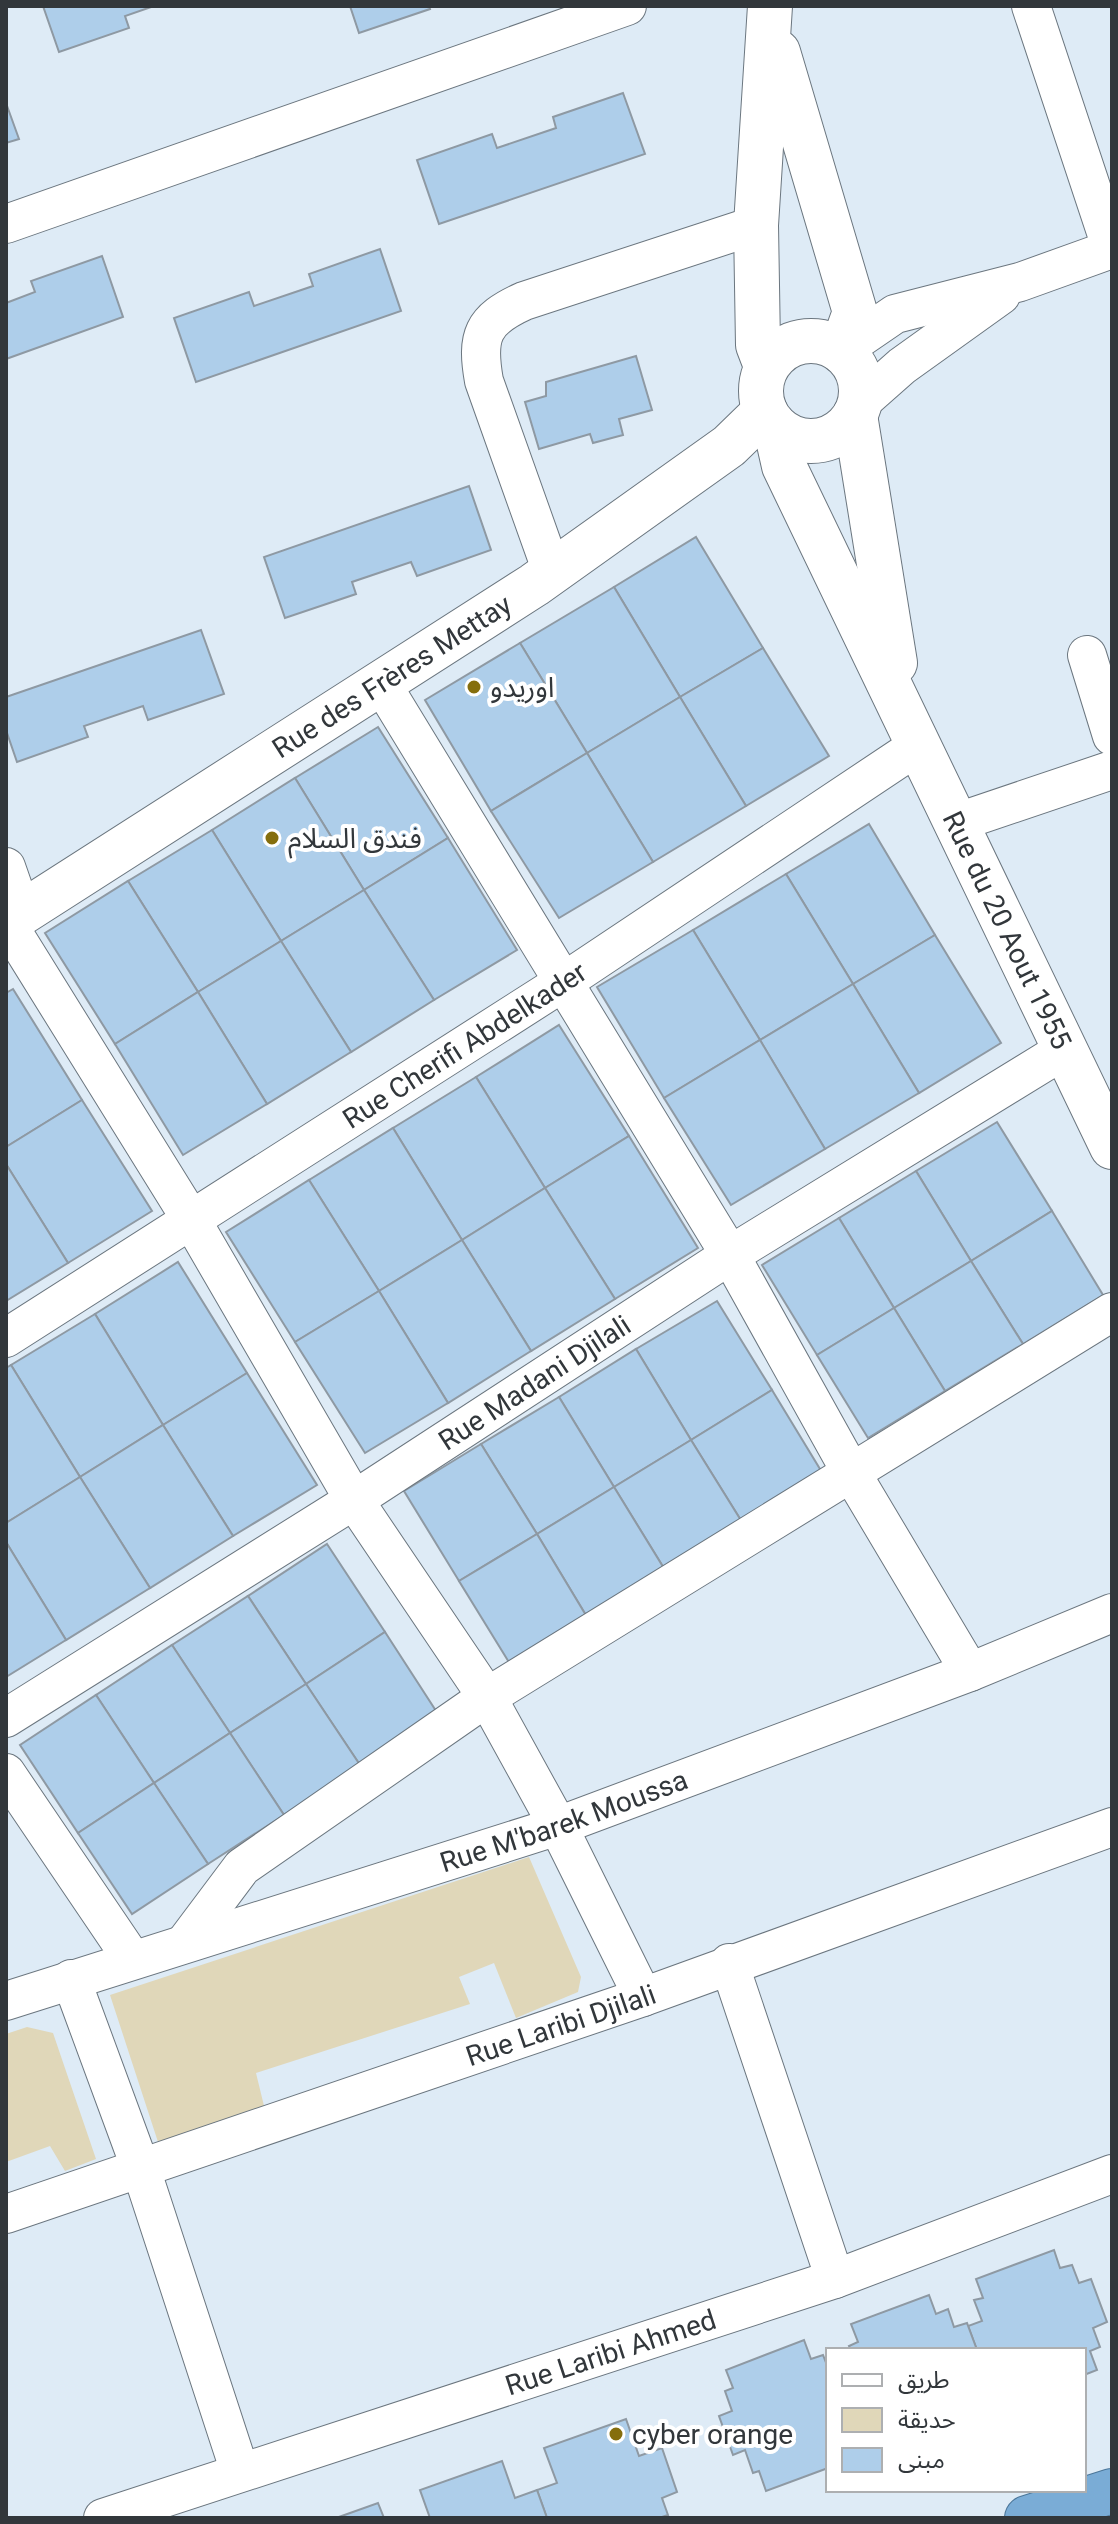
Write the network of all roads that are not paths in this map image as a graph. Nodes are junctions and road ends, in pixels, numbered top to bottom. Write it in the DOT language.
graph roads {
  1 [pos="627,6"];
  2 [pos="1031,6"];
  3 [pos="770,15"];
  4 [pos="6,224"];
  5 [pos="756,225"];
  6 [pos="1112,249"];
  7 [pos="1020,282"];
  8 [pos="841,351"];
  9 [pos="766,366"];
  10 [pos="857,410"];
  11 [pos="770,419"];
  12 [pos="552,572"];
  13 [pos="1087,655"];
  14 [pos="381,683"];
  15 [pos="911,729"];
  16 [pos="1112,736"];
  17 [pos="1112,770"];
  18 [pos="955,823"];
  19 [pos="6,867"];
  20 [pos="12,920"];
  21 [pos="565,981"];
  22 [pos="1064,1050"];
  23 [pos="1112,1147"];
  24 [pos="192,1221"];
  25 [pos="730,1255"];
  26 [pos="1112,1312"];
  27 [pos="6,1338"];
  28 [pos="852,1474"];
  29 [pos="354,1500"];
  30 [pos="1112,1613"];
  31 [pos="970,1672"];
  32 [pos="487,1697"];
  33 [pos="6,1718"];
  34 [pos="6,1773"];
  35 [pos="558,1826"];
  36 [pos="1112,1827"];
  37 [pos="185,1943"];
  38 [pos="132,1959"];
  39 [pos="729,1963"];
  40 [pos="71,1979"];
  41 [pos="643,1997"];
  42 [pos="6,2001"];
  43 [pos="141,2169"];
  44 [pos="1112,2174"];
  45 [pos="6,2214"];
  46 [pos="835,2279"];
  47 [pos="240,2472"];
  48 [pos="1112,2491"];
  49 [pos="103,2518"];
  50 [pos="1027,2518"];
  1 -- 4 [label="street"];
  2 -- 6 [label="street"];
  3 -- 5 [label="street"];
  3 -- 8 [label="street"];
  5 -- 9 [label="street"];
  5 -- 12 [label="street"];
  6 -- 7 [label="street"];
  7 -- 8 [label="street"];
  7 -- 10 [label="street"];
  8 -- 9 [label="street"];
  8 -- 10 [label="street"];
  9 -- 11 [label="street"];
  10 -- 11 [label="street"];
  10 -- 15 [label="street"];
  11 -- 12 [label="street, Rue des Frères Mettay"];
  11 -- 15 [label="street"];
  12 -- 14 [label="street, Rue des Frères Mettay"];
  13 -- 16 [label="street"];
  14 -- 20 [label="street, Rue des Frères Mettay"];
  14 -- 21 [label="street"];
  15 -- 18 [label="street, Rue du 20 Aout 1955"];
  15 -- 21 [label="street, Rue Cherifi Abdelkader"];
  17 -- 18 [label="street"];
  18 -- 22 [label="street, Rue du 20 Aout 1955"];
  19 -- 20 [label="street"];
  20 -- 24 [label="street"];
  21 -- 24 [label="street, Rue Cherifi Abdelkader"];
  21 -- 25 [label="street"];
  22 -- 23 [label="street, Rue du 20 Aout 1955"];
  22 -- 25 [label="street, Rue Madani Djilali"];
  24 -- 27 [label="street, Rue Cherifi Abdelkader"];
  24 -- 29 [label="street"];
  25 -- 28 [label="street"];
  25 -- 29 [label="street, Rue Madani Djilali"];
  26 -- 28 [label="street"];
  28 -- 31 [label="street"];
  28 -- 32 [label="street"];
  29 -- 32 [label="street"];
  29 -- 33 [label="street, Rue Madani Djilali"];
  30 -- 31 [label="street, Rue M'barek Moussa"];
  31 -- 35 [label="street, Rue M'barek Moussa"];
  32 -- 35 [label="street"];
  32 -- 37 [label="street"];
  34 -- 38 [label="street"];
  35 -- 37 [label="street, Rue M'barek Moussa"];
  35 -- 41 [label="street"];
  36 -- 39 [label="street, Rue Laribi Djilali"];
  37 -- 38 [label="street, Rue M'barek Moussa"];
  38 -- 40 [label="street, Rue M'barek Moussa"];
  39 -- 41 [label="street, Rue Laribi Djilali"];
  39 -- 46 [label="street"];
  40 -- 42 [label="street, Rue M'barek Moussa"];
  40 -- 43 [label="street"];
  41 -- 43 [label="street, Rue Laribi Djilali"];
  43 -- 45 [label="street, Rue Laribi Djilali"];
  43 -- 47 [label="street"];
  44 -- 46 [label="street, Rue Laribi Ahmed"];
  46 -- 47 [label="street, Rue Laribi Ahmed"];
  47 -- 49 [label="street, Rue Laribi Ahmed"];
  48 -- 50 [label="highway"];
}
